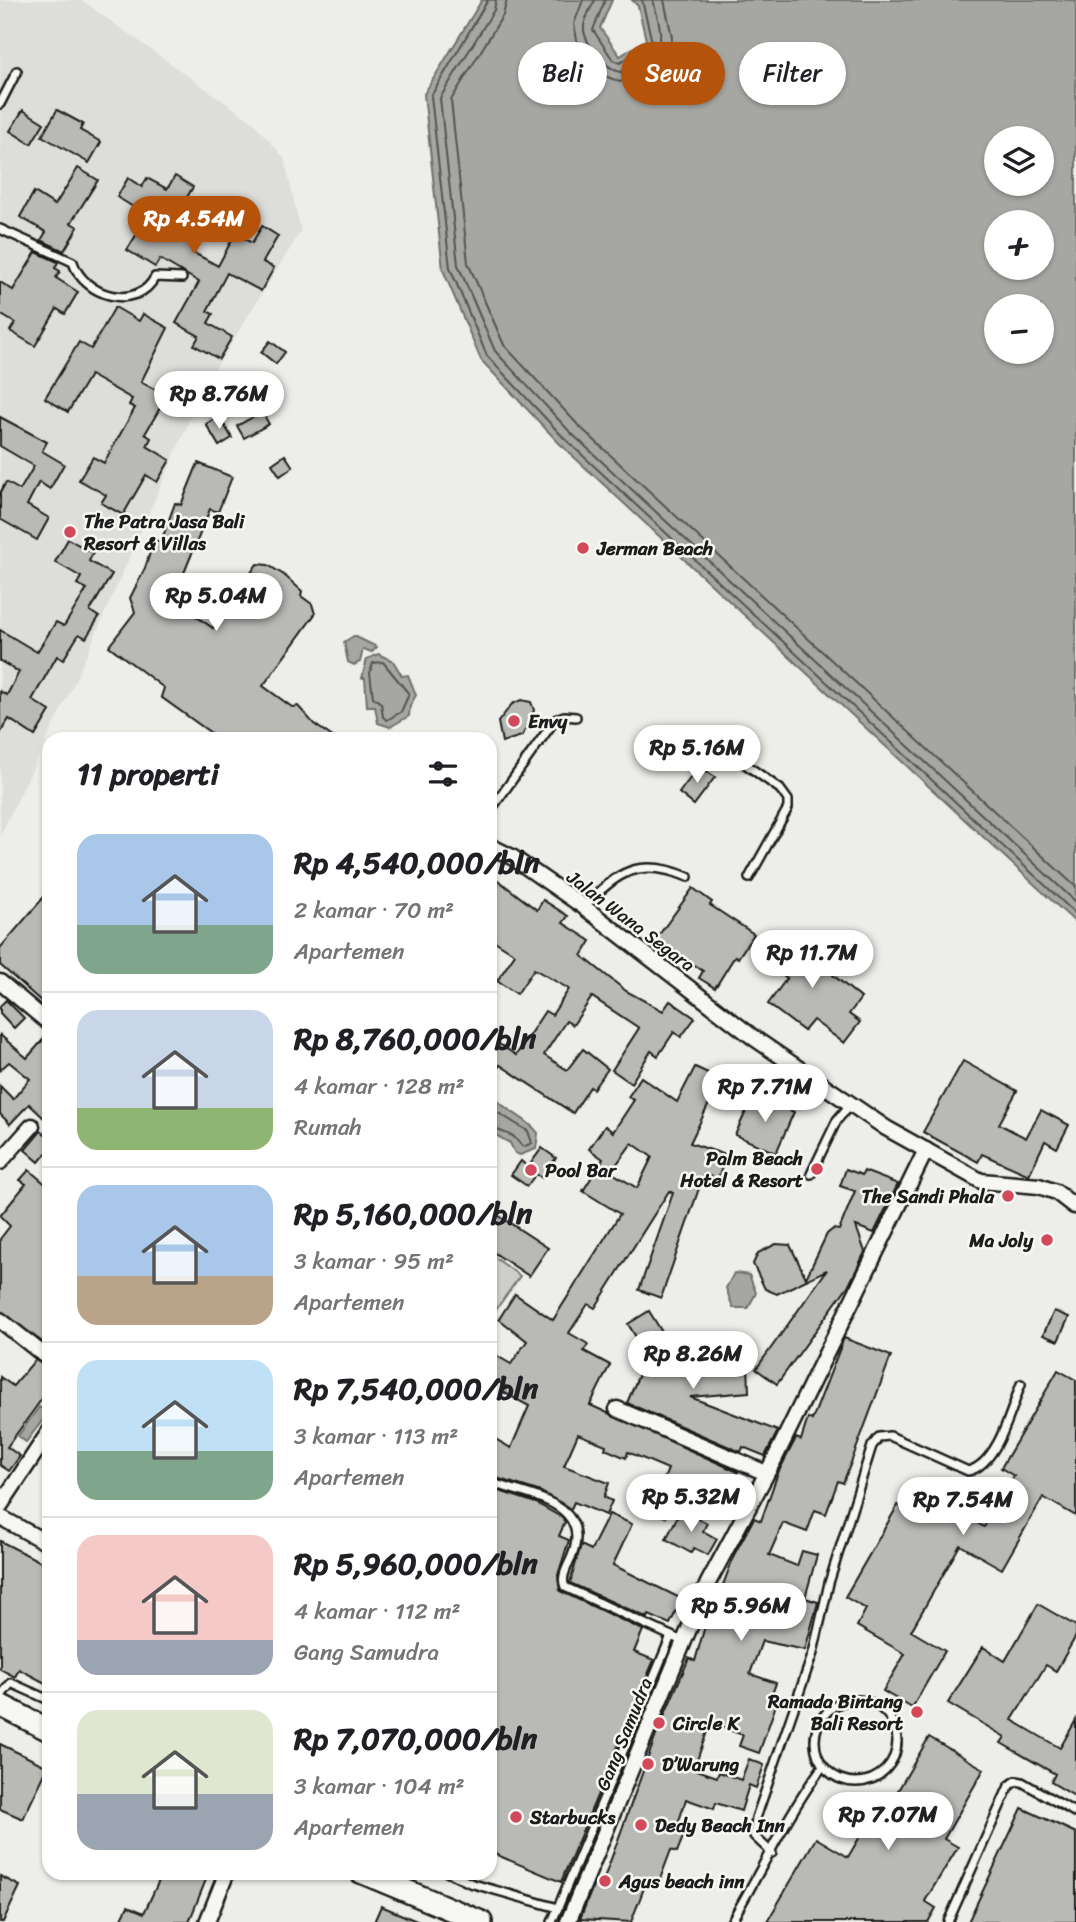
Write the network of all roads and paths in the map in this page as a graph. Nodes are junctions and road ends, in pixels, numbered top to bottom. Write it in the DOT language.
graph roads {
  1 [pos="18,71"];
  2 [pos="0,104"];
  3 [pos="0,229"];
  4 [pos="182,278"];
  5 [pos="576,717"];
  6 [pos="710,740"];
  7 [pos="497,801"];
  8 [pos="497,850"];
  9 [pos="688,877"];
  10 [pos="749,878"];
  11 [pos="584,907"];
  12 [pos="0,982"];
  13 [pos="42,1017"];
  14 [pos="850,1105"];
  15 [pos="32,1126"];
  16 [pos="926,1150"];
  17 [pos="0,1162"];
  18 [pos="811,1174"];
  19 [pos="1074,1206"];
  20 [pos="0,1320"];
  21 [pos="42,1353"];
  22 [pos="1021,1384"];
  23 [pos="617,1409"];
  24 [pos="42,1443"];
  25 [pos="766,1473"];
  26 [pos="497,1485"];
  27 [pos="0,1506"];
  28 [pos="0,1517"];
  29 [pos="42,1540"];
  30 [pos="677,1638"];
  31 [pos="0,1697"];
  32 [pos="42,1697"];
  33 [pos="0,1705"];
  34 [pos="42,1726"];
  35 [pos="823,1766"];
  36 [pos="1076,1813"];
  37 [pos="772,1853"];
  38 [pos="224,1880"];
  39 [pos="382,1880"];
  40 [pos="464,1880"];
  41 [pos="558,1908"];
  42 [pos="207,1922"];
  43 [pos="481,1922"];
  44 [pos="552,1922"];
  45 [pos="568,1922"];
  46 [pos="731,1922"];
  47 [pos="948,1922"];
  1 -- 2 [label="lane"];
  3 -- 4 [label="lane"];
  5 -- 7 [label="lane"];
  6 -- 10 [label="lane"];
  8 -- 11 [label="street, Jalan Wana Segara"];
  9 -- 11 [label="lane"];
  11 -- 14 [label="street, Jalan Wana Segara"];
  12 -- 13 [label="street"];
  14 -- 16 [label="street, Jalan Wana Segara"];
  14 -- 18 [label="lane"];
  15 -- 17 [label="street"];
  16 -- 19 [label="street, Jalan Wana Segara"];
  16 -- 25 [label="street, Gang Samudra"];
  20 -- 21 [label="street"];
  22 -- 37 [label="lane"];
  23 -- 25 [label="street"];
  24 -- 27 [label="street"];
  25 -- 30 [label="street, Gang Samudra"];
  26 -- 30 [label="lane"];
  28 -- 29 [label="street"];
  30 -- 41 [label="lane"];
  30 -- 45 [label="street, Gang Samudra"];
  31 -- 32 [label="lane"];
  33 -- 34 [label="main road"];
  35 -- 35 [label="lane"];
  35 -- 37 [label="lane"];
  36 -- 47 [label="lane"];
  37 -- 46 [label="lane"];
  38 -- 42 [label="street"];
  39 -- 43 [label="main road"];
  40 -- 41 [label="lane"];
  41 -- 44 [label="lane"];
}
